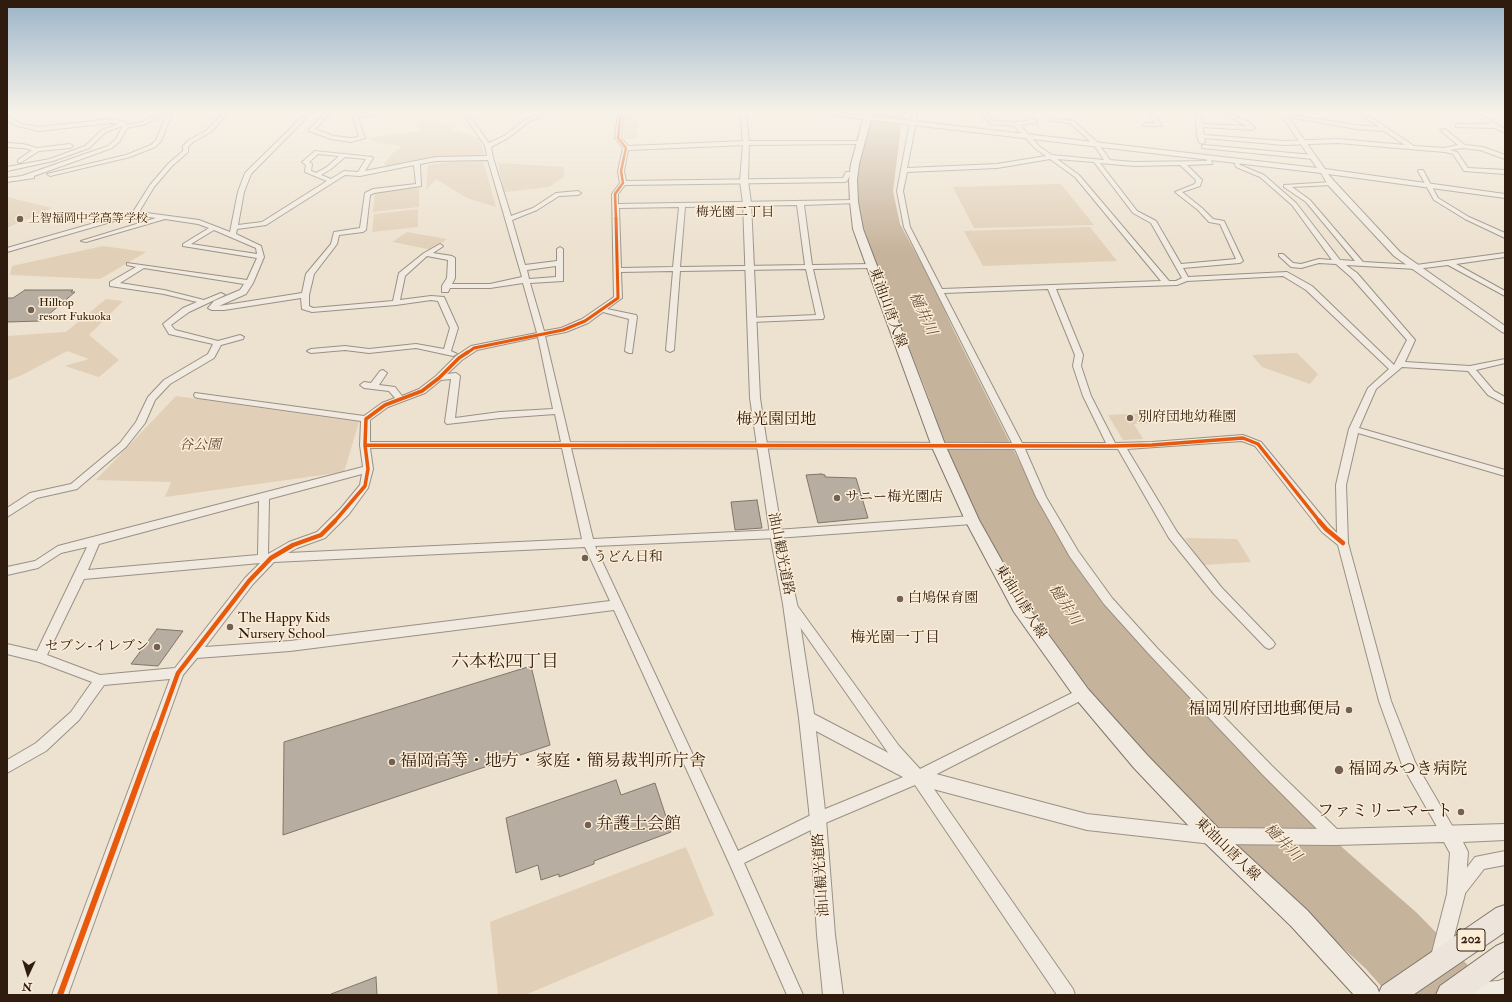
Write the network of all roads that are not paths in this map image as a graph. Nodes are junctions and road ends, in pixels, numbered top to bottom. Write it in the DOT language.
graph roads {
  1 [pos="490,158"];
  2 [pos="1208,158"];
  3 [pos="23,159"];
  4 [pos="54,159"];
  5 [pos="77,159"];
  6 [pos="115,159"];
  7 [pos="177,159"];
  8 [pos="262,159"];
  9 [pos="309,159"];
  10 [pos="340,159"];
  11 [pos="370,159"];
  12 [pos="449,159"];
  13 [pos="624,159"];
  14 [pos="745,159"];
  15 [pos="857,159"];
  16 [pos="904,159"];
  17 [pos="1047,159"];
  18 [pos="1053,159"];
  19 [pos="1063,159"];
  20 [pos="1106,159"];
  21 [pos="1217,159"];
  22 [pos="1314,159"];
  23 [pos="1459,159"];
  24 [pos="20,161"];
  25 [pos="1096,161"];
  26 [pos="1236,161"];
  27 [pos="7,162"];
  28 [pos="38,162"];
  29 [pos="417,162"];
  30 [pos="1108,162"];
  31 [pos="1181,163"];
  32 [pos="7,169"];
  33 [pos="903,170"];
  34 [pos="1322,171"];
  35 [pos="1421,171"];
  36 [pos="1505,172"];
  37 [pos="854,173"];
  38 [pos="360,174"];
  39 [pos="316,175"];
  40 [pos="25,177"];
  41 [pos="7,180"];
  42 [pos="332,181"];
  43 [pos="744,181"];
  44 [pos="623,183"];
  45 [pos="1331,183"];
  46 [pos="1430,186"];
  47 [pos="578,193"];
  48 [pos="1505,196"];
  49 [pos="800,202"];
  50 [pos="854,202"];
  51 [pos="747,203"];
  52 [pos="682,205"];
  53 [pos="616,206"];
  54 [pos="135,213"];
  55 [pos="165,217"];
  56 [pos="509,219"];
  57 [pos="215,227"];
  58 [pos="234,227"];
  59 [pos="233,235"];
  60 [pos="1505,236"];
  61 [pos="84,241"];
  62 [pos="440,246"];
  63 [pos="560,249"];
  64 [pos="7,250"];
  65 [pos="426,254"];
  66 [pos="1281,255"];
  67 [pos="1505,255"];
  68 [pos="261,257"];
  69 [pos="560,263"];
  70 [pos="1338,263"];
  71 [pos="1450,263"];
  72 [pos="129,264"];
  73 [pos="1361,264"];
  74 [pos="143,266"];
  75 [pos="872,266"];
  76 [pos="1180,266"];
  77 [pos="809,267"];
  78 [pos="1416,267"];
  79 [pos="522,268"];
  80 [pos="750,268"];
  81 [pos="618,270"];
  82 [pos="677,270"];
  83 [pos="1186,279"];
  84 [pos="525,280"];
  85 [pos="249,283"];
  86 [pos="1167,283"];
  87 [pos="446,286"];
  88 [pos="1051,287"];
  89 [pos="940,291"];
  90 [pos="1505,294"];
  91 [pos="305,295"];
  92 [pos="441,299"];
  93 [pos="205,302"];
  94 [pos="396,303"];
  95 [pos="603,310"];
  96 [pos="751,320"];
  97 [pos="1505,330"];
  98 [pos="541,334"];
  99 [pos="240,337"];
  100 [pos="218,343"];
  101 [pos="670,350"];
  102 [pos="311,351"];
  103 [pos="629,351"];
  104 [pos="447,352"];
  105 [pos="459,358"];
  106 [pos="1505,361"];
  107 [pos="1397,366"];
  108 [pos="1470,369"];
  109 [pos="383,373"];
  110 [pos="439,378"];
  111 [pos="364,385"];
  112 [pos="374,386"];
  113 [pos="198,395"];
  114 [pos="400,399"];
  115 [pos="1505,401"];
  116 [pos="558,412"];
  117 [pos="366,419"];
  118 [pos="1354,429"];
  119 [pos="365,445"];
  120 [pos="565,446"];
  121 [pos="762,446"];
  122 [pos="1116,446"];
  123 [pos="941,447"];
  124 [pos="1016,447"];
  125 [pos="368,469"];
  126 [pos="1505,473"];
  127 [pos="264,496"];
  128 [pos="9,510"];
  129 [pos="972,520"];
  130 [pos="776,534"];
  131 [pos="95,541"];
  132 [pos="588,542"];
  133 [pos="1343,543"];
  134 [pos="267,558"];
  135 [pos="7,571"];
  136 [pos="80,575"];
  137 [pos="790,604"];
  138 [pos="616,605"];
  139 [pos="1269,644"];
  140 [pos="7,649"];
  141 [pos="192,653"];
  142 [pos="40,657"];
  143 [pos="178,673"];
  144 [pos="100,680"];
  145 [pos="1082,694"];
  146 [pos="807,718"];
  147 [pos="7,767"];
  148 [pos="918,778"];
  149 [pos="818,819"];
  150 [pos="1505,832"];
  151 [pos="1449,834"];
  152 [pos="1215,836"];
  153 [pos="1334,837"];
  154 [pos="1505,858"];
  155 [pos="735,860"];
  156 [pos="1456,894"];
  157 [pos="1505,917"];
  158 [pos="1505,955"];
  159 [pos="1438,964"];
  160 [pos="1503,988"];
  161 [pos="60,995"];
  162 [pos="795,995"];
  163 [pos="834,995"];
  164 [pos="1067,995"];
  165 [pos="1369,995"];
  166 [pos="1392,995"];
  167 [pos="1449,995"];
  1 -- 56 [label="street"];
  2 -- 31 [label="street"];
  3 -- 24 [label="street"];
  4 -- 28 [label="street"];
  5 -- 40 [label="street"];
  6 -- 40 [label="street"];
  7 -- 54 [label="street"];
  8 -- 58 [label="street"];
  9 -- 39 [label="street"];
  10 -- 39 [label="street"];
  11 -- 38 [label="street"];
  12 -- 29 [label="street"];
  13 -- 44 [label="street"];
  14 -- 43 [label="street, 油山観光道路"];
  15 -- 37 [label="main road, 東油山唐人線"];
  16 -- 33 [label="street"];
  17 -- 33 [label="street"];
  18 -- 86 [label="street"];
  19 -- 25 [label="street"];
  20 -- 30 [label="street"];
  21 -- 26 [label="street"];
  22 -- 34 [label="street"];
  23 -- 36 [label="street"];
  24 -- 27 [label="street"];
  24 -- 28 [label="street"];
  25 -- 30 [label="street"];
  25 -- 76 [label="street"];
  26 -- 34 [label="street"];
  26 -- 70 [label="street"];
  28 -- 32 [label="street"];
  29 -- 38 [label="street"];
  29 -- 91 [label="street"];
  30 -- 31 [label="street"];
  31 -- 76 [label="street"];
  33 -- 89 [label="street"];
  34 -- 45 [label="street"];
  34 -- 46 [label="street"];
  35 -- 46 [label="street"];
  37 -- 43 [label="street"];
  37 -- 50 [label="main road, 東油山唐人線"];
  38 -- 42 [label="street"];
  39 -- 42 [label="street"];
  40 -- 41 [label="street"];
  42 -- 58 [label="street"];
  43 -- 44 [label="street"];
  43 -- 51 [label="street, 油山観光道路"];
  44 -- 53 [label="street"];
  45 -- 73 [label="street"];
  45 -- 78 [label="street"];
  46 -- 48 [label="street"];
  46 -- 60 [label="street"];
  47 -- 56 [label="street"];
  49 -- 50 [label="street"];
  49 -- 51 [label="street"];
  49 -- 77 [label="street"];
  50 -- 75 [label="main road, 東油山唐人線"];
  51 -- 52 [label="street"];
  51 -- 80 [label="street, 油山観光道路"];
  52 -- 53 [label="street"];
  52 -- 82 [label="street"];
  53 -- 81 [label="street"];
  54 -- 55 [label="street"];
  54 -- 64 [label="street"];
  55 -- 57 [label="street"];
  55 -- 61 [label="street"];
  56 -- 79 [label="street"];
  57 -- 59 [label="street"];
  57 -- 68 [label="street"];
  58 -- 59 [label="street"];
  59 -- 68 [label="street"];
  62 -- 65 [label="street"];
  63 -- 69 [label="street"];
  65 -- 87 [label="street"];
  65 -- 94 [label="street"];
  66 -- 70 [label="street"];
  67 -- 71 [label="street"];
  68 -- 85 [label="street"];
  69 -- 79 [label="street"];
  69 -- 84 [label="street"];
  70 -- 73 [label="street"];
  70 -- 107 [label="street"];
  71 -- 78 [label="street"];
  71 -- 90 [label="street"];
  72 -- 74 [label="street"];
  73 -- 78 [label="street"];
  74 -- 85 [label="street"];
  74 -- 93 [label="street"];
  75 -- 77 [label="street"];
  75 -- 123 [label="main road, 東油山唐人線"];
  76 -- 83 [label="street"];
  77 -- 80 [label="street"];
  77 -- 96 [label="street"];
  78 -- 97 [label="street"];
  79 -- 84 [label="street"];
  80 -- 82 [label="street"];
  80 -- 96 [label="street, 油山観光道路"];
  81 -- 82 [label="street"];
  81 -- 95 [label="street"];
  82 -- 101 [label="street"];
  83 -- 86 [label="street"];
  83 -- 107 [label="street"];
  84 -- 87 [label="street"];
  84 -- 98 [label="street"];
  85 -- 91 [label="street"];
  85 -- 93 [label="street"];
  86 -- 88 [label="street"];
  87 -- 92 [label="street"];
  88 -- 89 [label="street"];
  88 -- 122 [label="street"];
  89 -- 124 [label="street"];
  91 -- 94 [label="street"];
  92 -- 94 [label="street"];
  92 -- 104 [label="street"];
  93 -- 100 [label="street"];
  95 -- 98 [label="street"];
  95 -- 103 [label="street"];
  96 -- 121 [label="street, 油山観光道路"];
  98 -- 105 [label="street"];
  98 -- 116 [label="street"];
  99 -- 100 [label="street"];
  100 -- 128 [label="street"];
  102 -- 104 [label="street"];
  104 -- 105 [label="street"];
  105 -- 110 [label="street"];
  106 -- 108 [label="street"];
  107 -- 108 [label="street"];
  107 -- 118 [label="street"];
  108 -- 115 [label="street"];
  109 -- 112 [label="street"];
  110 -- 114 [label="street"];
  110 -- 116 [label="street"];
  111 -- 112 [label="street"];
  112 -- 114 [label="street"];
  113 -- 117 [label="street"];
  114 -- 117 [label="street"];
  116 -- 120 [label="street"];
  117 -- 119 [label="street"];
  118 -- 126 [label="street"];
  118 -- 133 [label="street"];
  119 -- 120 [label="street"];
  119 -- 125 [label="street"];
  120 -- 121 [label="street"];
  120 -- 132 [label="street"];
  121 -- 123 [label="street"];
  121 -- 130 [label="street, 油山観光道路"];
  122 -- 124 [label="street"];
  122 -- 133 [label="street"];
  122 -- 139 [label="street"];
  123 -- 124 [label="street"];
  123 -- 129 [label="main road, 東油山唐人線"];
  124 -- 153 [label="street"];
  125 -- 127 [label="street"];
  125 -- 134 [label="street"];
  127 -- 131 [label="street"];
  127 -- 134 [label="street"];
  129 -- 130 [label="street"];
  129 -- 145 [label="main road, 東油山唐人線"];
  130 -- 132 [label="street"];
  130 -- 137 [label="street, 油山観光道路"];
  131 -- 135 [label="street"];
  131 -- 136 [label="street"];
  132 -- 134 [label="street"];
  132 -- 138 [label="street"];
  133 -- 151 [label="street"];
  134 -- 136 [label="street"];
  134 -- 141 [label="street"];
  136 -- 142 [label="street"];
  137 -- 146 [label="street, 油山観光道路"];
  137 -- 148 [label="street"];
  138 -- 141 [label="street"];
  138 -- 155 [label="street"];
  140 -- 142 [label="street"];
  141 -- 143 [label="street"];
  142 -- 144 [label="street"];
  143 -- 144 [label="street"];
  143 -- 161 [label="street"];
  144 -- 147 [label="street"];
  145 -- 148 [label="street"];
  145 -- 152 [label="main road, 東油山唐人線"];
  146 -- 148 [label="street"];
  146 -- 149 [label="street, 油山観光道路"];
  148 -- 149 [label="street"];
  148 -- 152 [label="street"];
  148 -- 164 [label="street"];
  149 -- 155 [label="street"];
  149 -- 163 [label="street, 油山観光道路"];
  150 -- 151 [label="street"];
  151 -- 153 [label="street"];
  151 -- 156 [label="street"];
  152 -- 153 [label="street"];
  152 -- 165 [label="main road, 東油山唐人線"];
  154 -- 156 [label="street"];
  155 -- 162 [label="street"];
  156 -- 159 [label="street"];
  157 -- 159 [label="highway, 202"];
  158 -- 167 [label="highway, 202"];
  159 -- 166 [label="highway, 202"];
  160 -- 167 [label="street"];
}
